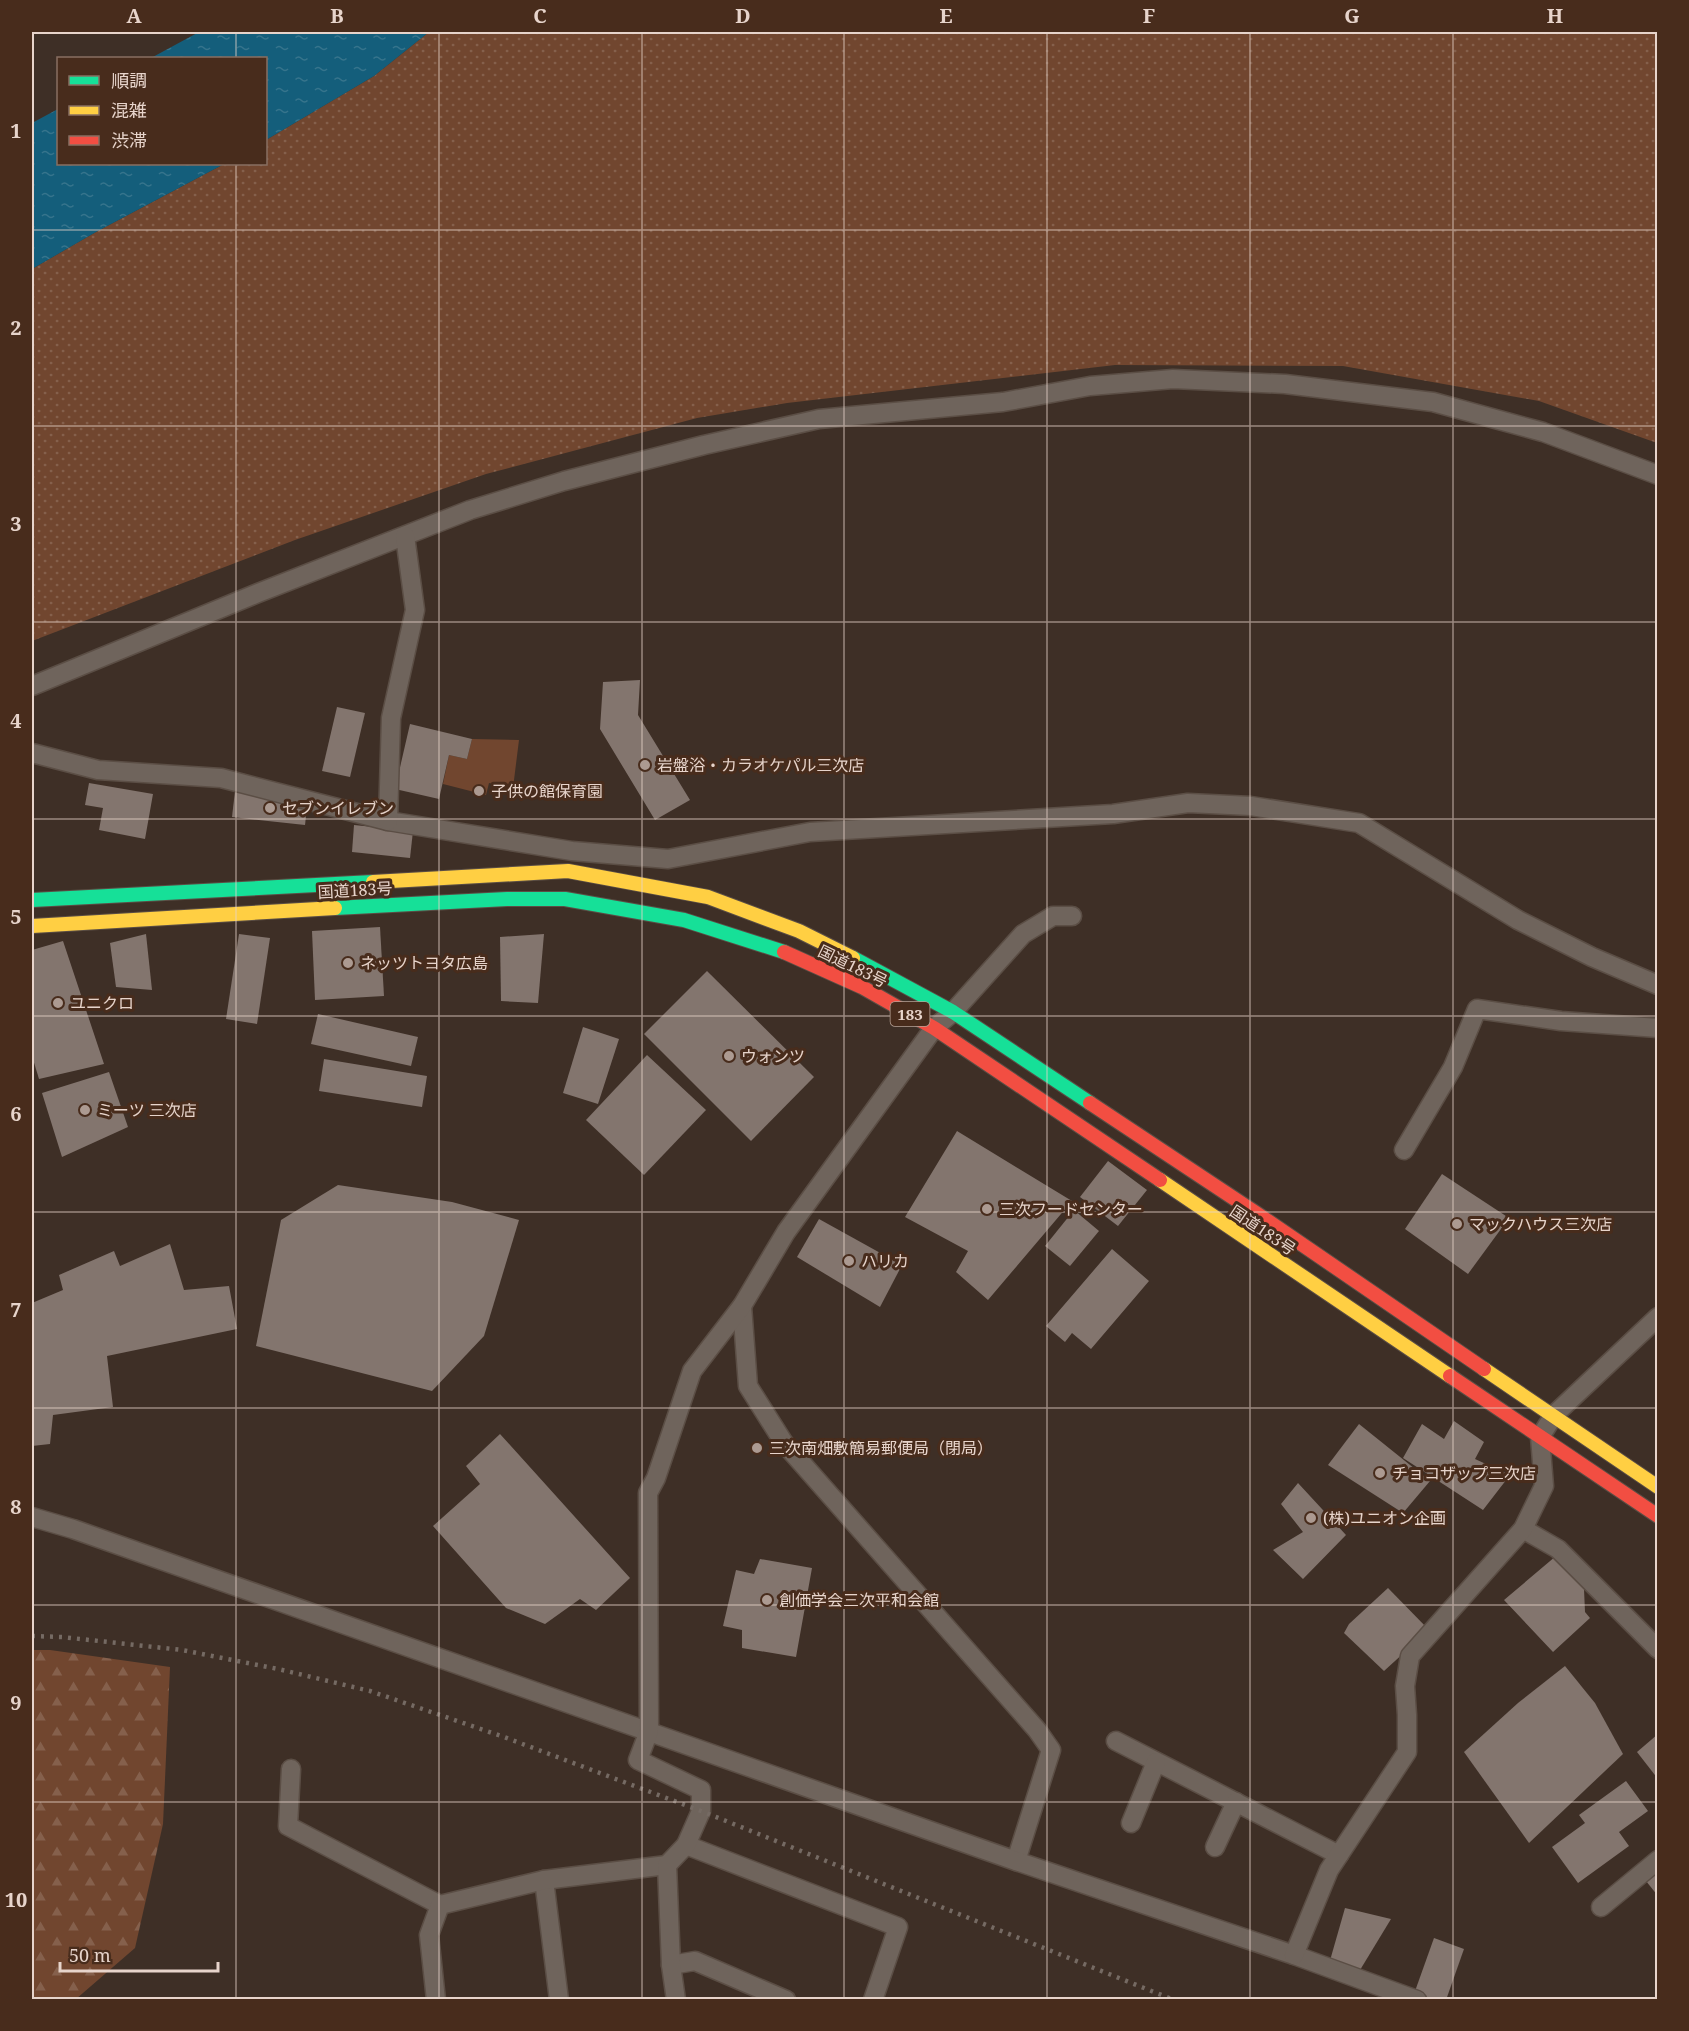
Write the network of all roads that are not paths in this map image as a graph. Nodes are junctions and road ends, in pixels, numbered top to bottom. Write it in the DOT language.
graph roads {
  1 [pos="1658,475"];
  2 [pos="405,536"];
  3 [pos="32,686"];
  4 [pos="32,753"];
  5 [pos="388,821"];
  6 [pos="572,850"];
  7 [pos="568,871"];
  8 [pos="565,899"];
  9 [pos="32,900"];
  10 [pos="1072,916"];
  11 [pos="32,926"];
  12 [pos="1658,985"];
  13 [pos="953,1012"];
  14 [pos="934,1028"];
  15 [pos="1658,1028"];
  16 [pos="1404,1150"];
  17 [pos="742,1306"];
  18 [pos="1658,1317"];
  19 [pos="1554,1415"];
  20 [pos="1540,1437"];
  21 [pos="1658,1487"];
  22 [pos="1658,1516"];
  23 [pos="32,1517"];
  24 [pos="1523,1529"];
  25 [pos="1658,1649"];
  26 [pos="649,1731"];
  27 [pos="1116,1741"];
  28 [pos="1156,1762"];
  29 [pos="291,1769"];
  30 [pos="1236,1802"];
  31 [pos="1131,1823"];
  32 [pos="686,1845"];
  33 [pos="1215,1847"];
  34 [pos="1339,1855"];
  35 [pos="1658,1860"];
  36 [pos="1016,1861"];
  37 [pos="667,1865"];
  38 [pos="544,1880"];
  39 [pos="440,1905"];
  40 [pos="1601,1907"];
  41 [pos="1294,1954"];
  42 [pos="671,1965"];
  43 [pos="436,2000"];
  44 [pos="559,2000"];
  45 [pos="676,2000"];
  46 [pos="786,2000"];
  47 [pos="873,2000"];
  48 [pos="1417,2000"];
  1 -- 2 [label="street"];
  2 -- 3 [label="street"];
  2 -- 5 [label="street"];
  4 -- 5 [label="street"];
  5 -- 6 [label="street"];
  6 -- 7 [label="street"];
  6 -- 12 [label="street"];
  7 -- 8 [label="street"];
  7 -- 9 [label="highway, 国道183号 / 183"];
  7 -- 13 [label="highway, 国道183号 / 183"];
  8 -- 11 [label="highway, 国道183号 / 183"];
  8 -- 14 [label="highway, 国道183号 / 183"];
  10 -- 13 [label="street"];
  13 -- 14 [label="street"];
  13 -- 19 [label="highway, 国道183号 / 183"];
  14 -- 17 [label="street"];
  14 -- 20 [label="highway, 国道183号 / 183"];
  15 -- 16 [label="street"];
  17 -- 26 [label="street"];
  17 -- 36 [label="street"];
  18 -- 19 [label="street"];
  19 -- 20 [label="street"];
  19 -- 21 [label="highway, 国道183号 / 183"];
  20 -- 22 [label="highway, 国道183号 / 183"];
  20 -- 24 [label="street"];
  23 -- 26 [label="street"];
  24 -- 25 [label="street"];
  24 -- 34 [label="street"];
  26 -- 32 [label="street"];
  26 -- 36 [label="street"];
  27 -- 28 [label="street"];
  28 -- 30 [label="street"];
  28 -- 31 [label="street"];
  29 -- 39 [label="street"];
  30 -- 33 [label="street"];
  30 -- 34 [label="street"];
  32 -- 37 [label="street"];
  32 -- 47 [label="street"];
  34 -- 41 [label="street"];
  35 -- 40 [label="street"];
  36 -- 41 [label="street"];
  37 -- 38 [label="street"];
  37 -- 42 [label="street"];
  38 -- 39 [label="street"];
  38 -- 44 [label="street"];
  39 -- 43 [label="street"];
  41 -- 48 [label="street"];
  42 -- 45 [label="street"];
  42 -- 46 [label="street"];
}
